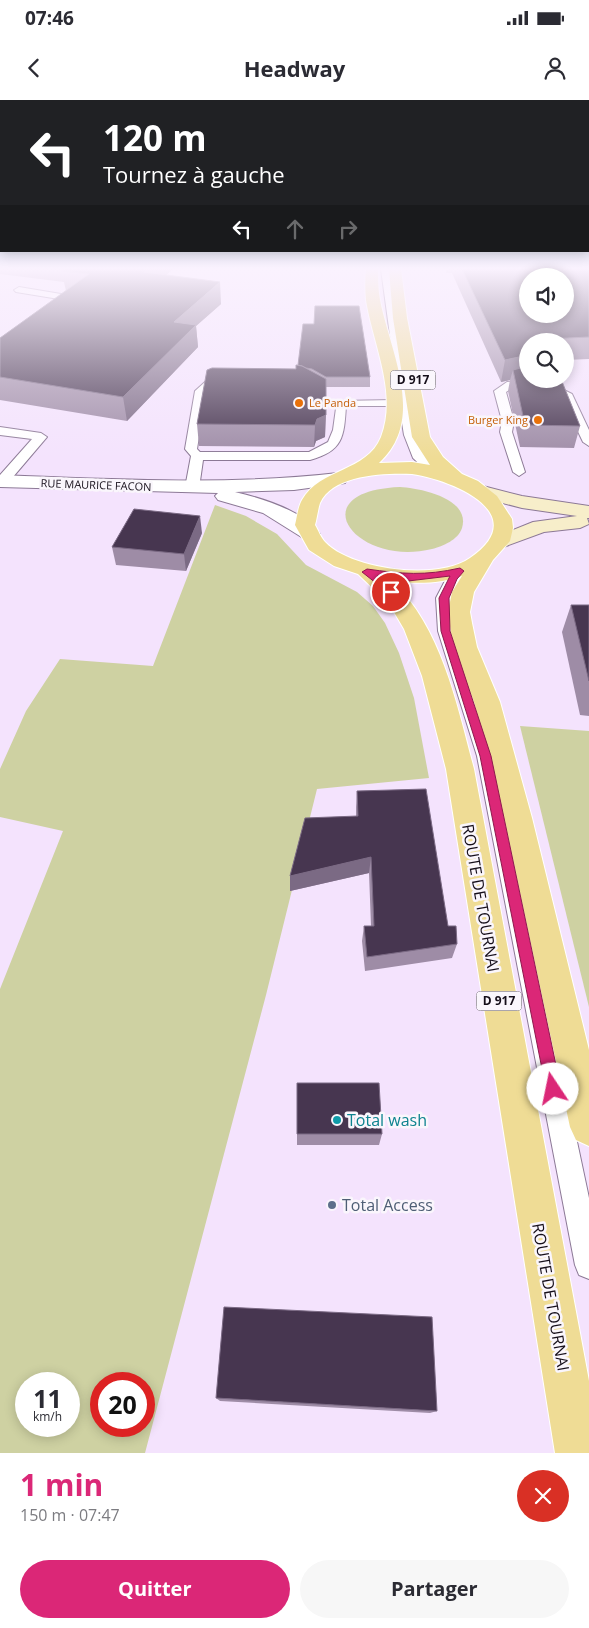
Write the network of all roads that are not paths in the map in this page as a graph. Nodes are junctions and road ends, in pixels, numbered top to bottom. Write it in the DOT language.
graph roads {
  1 [pos="381,332"];
  2 [pos="393,332"];
  3 [pos="403,332"];
  4 [pos="242,380"];
  5 [pos="519,383"];
  6 [pos="559,388"];
  7 [pos="330,395"];
  8 [pos="341,402"];
  9 [pos="394,403"];
  10 [pos="0,431"];
  11 [pos="589,442"];
  12 [pos="197,456"];
  13 [pos="436,472"];
  14 [pos="519,472"];
  15 [pos="345,476"];
  16 [pos="456,479"];
  17 [pos="1,481"];
  18 [pos="192,488"];
  19 [pos="479,491"];
  20 [pos="589,512"];
  21 [pos="589,522"];
  22 [pos="310,534"];
  23 [pos="480,558"];
  24 [pos="367,572"];
  25 [pos="589,1127"];
  26 [pos="589,1265"];
  27 [pos="579,1453"];
  1 -- 9 [label="main road, D 917"];
  2 -- 13 [label="lane"];
  3 -- 16 [label="main road, D 917"];
  4 -- 12 [label="lane"];
  5 -- 14 [label="lane"];
  6 -- 11 [label="lane"];
  7 -- 8 [label="lane"];
  8 -- 9 [label="lane"];
  8 -- 12 [label="lane"];
  9 -- 15 [label="main road, D 917"];
  10 -- 17 [label="lane"];
  12 -- 18 [label="lane"];
  13 -- 15 [label="main road"];
  13 -- 16 [label="main road"];
  15 -- 18 [label="street, RUE MAURICE FACON"];
  15 -- 22 [label="main road"];
  16 -- 19 [label="main road"];
  17 -- 18 [label="street, RUE MAURICE FACON"];
  18 -- 22 [label="street, RUE MAURICE FACON"];
  19 -- 20 [label="main road"];
  19 -- 23 [label="main road"];
  21 -- 23 [label="main road"];
  22 -- 24 [label="main road"];
  23 -- 24 [label="main road"];
  23 -- 25 [label="main road"];
  23 -- 26 [label="lane"];
  24 -- 27 [label="main road, ROUTE DE TOURNAI / D 917"];
}
